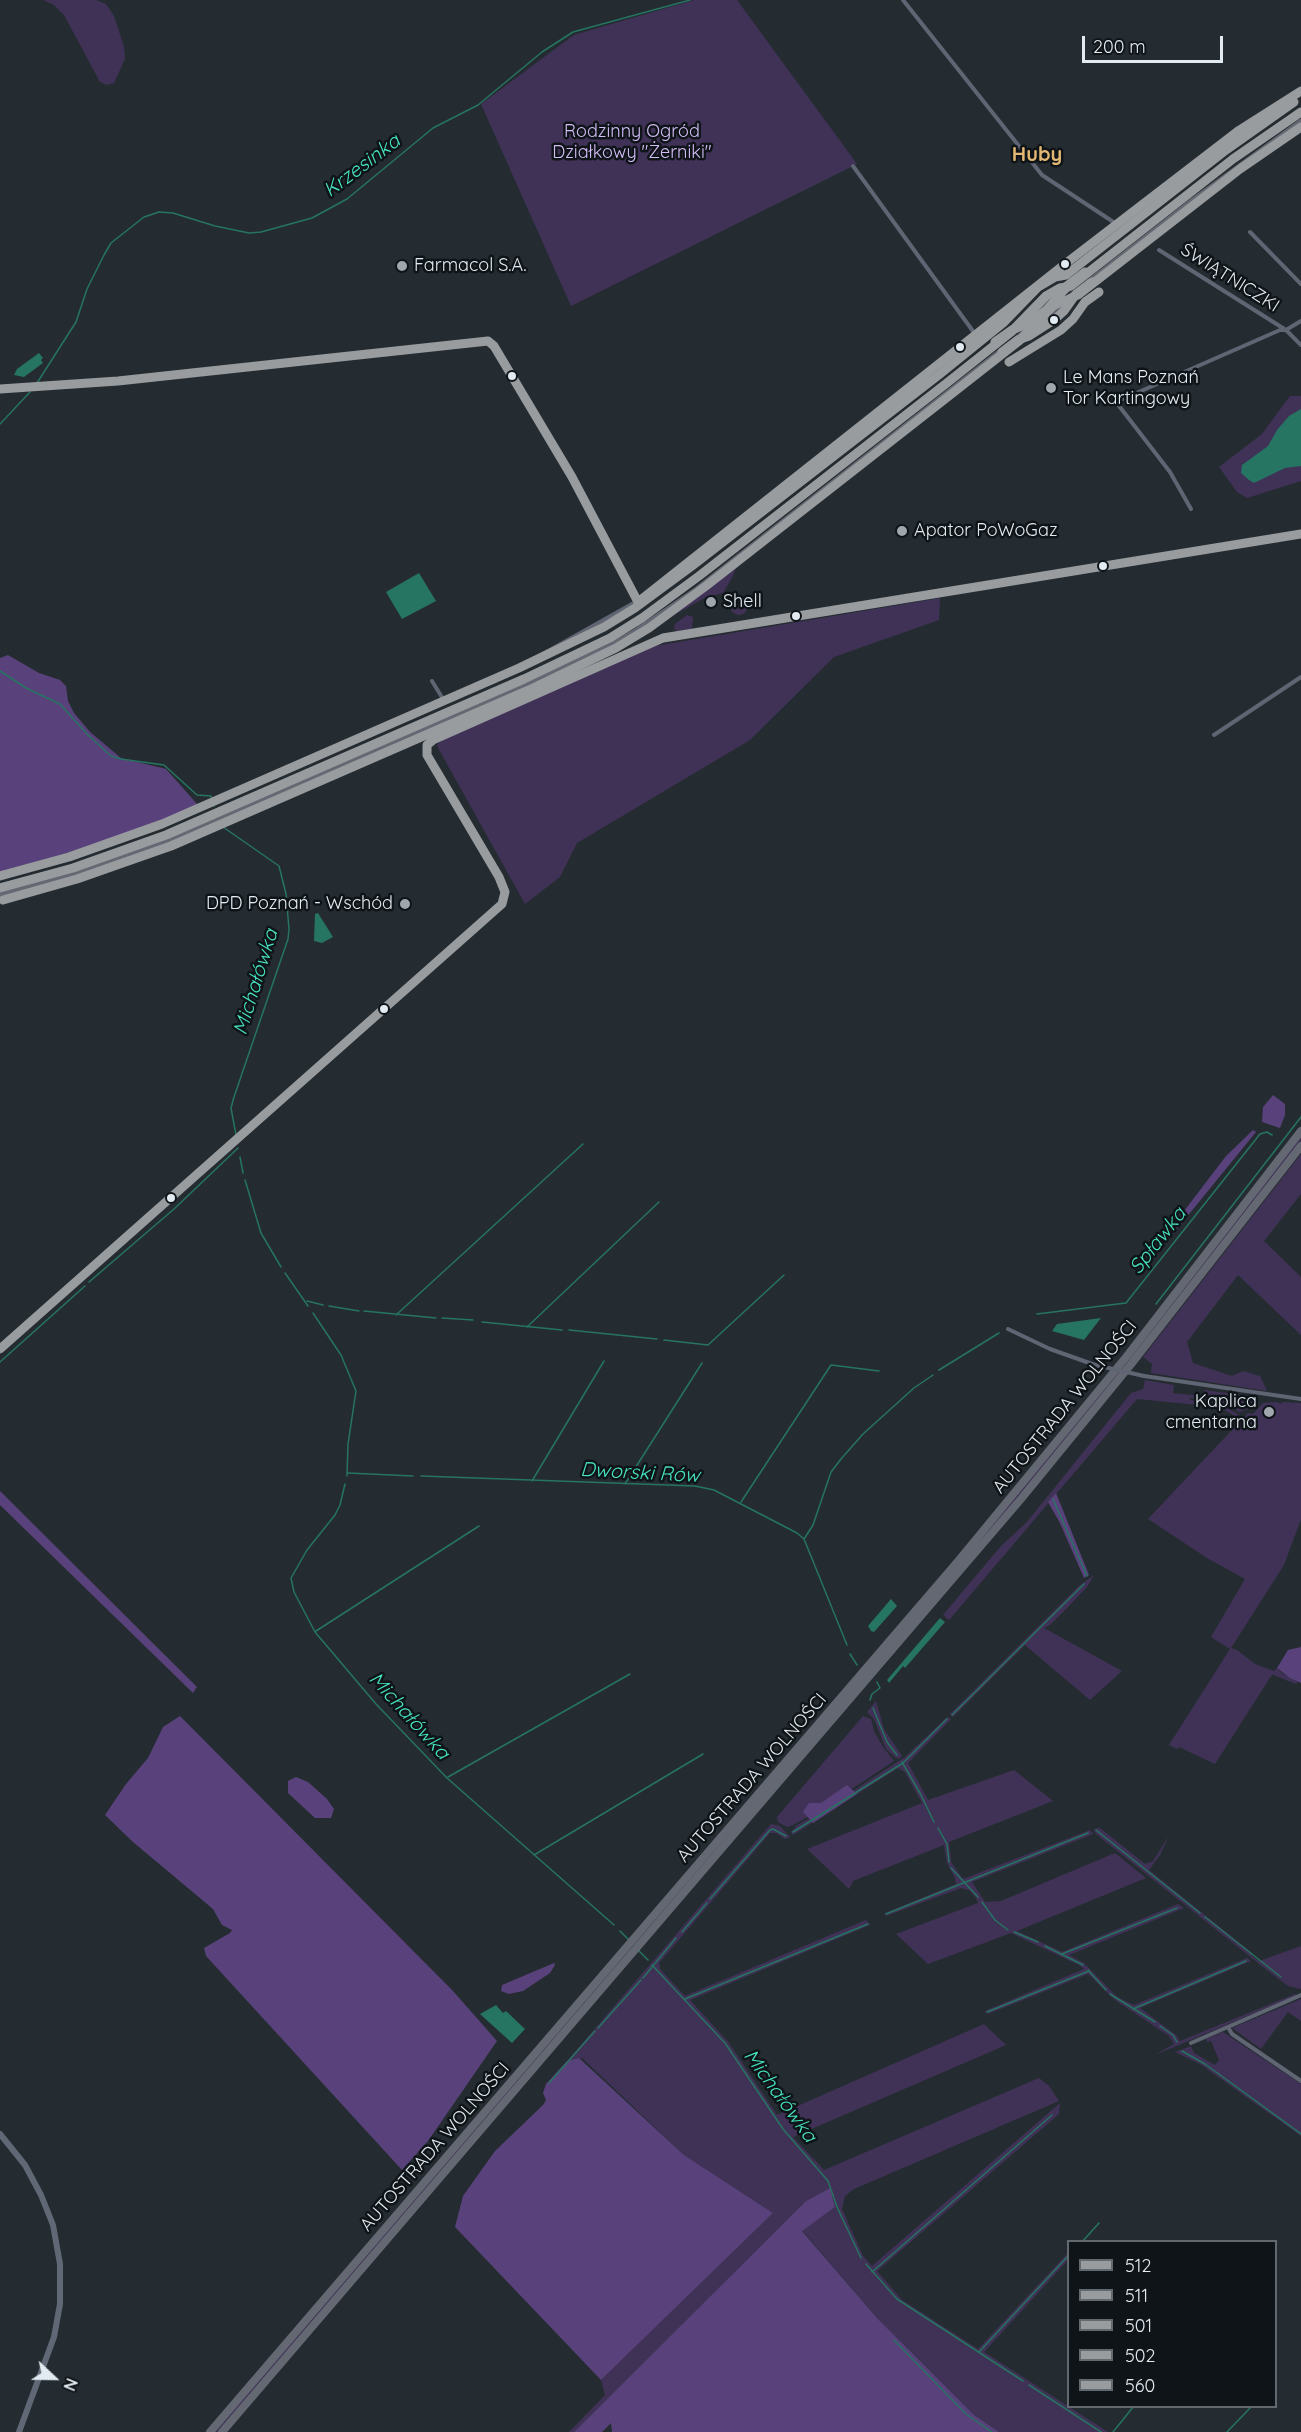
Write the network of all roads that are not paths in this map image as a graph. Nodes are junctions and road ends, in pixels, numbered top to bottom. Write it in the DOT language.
graph roads {
  1 [pos="903,0"];
  2 [pos="1301,91"];
  3 [pos="1301,112"];
  4 [pos="1301,123"];
  5 [pos="853,166"];
  6 [pos="1118,225"];
  7 [pos="1250,232"];
  8 [pos="1159,250"];
  9 [pos="1301,284"];
  10 [pos="1301,321"];
  11 [pos="1286,330"];
  12 [pos="975,334"];
  13 [pos="1301,345"];
  14 [pos="0,389"];
  15 [pos="1191,510"];
  16 [pos="1301,534"];
  17 [pos="757,543"];
  18 [pos="742,564"];
  19 [pos="638,602"];
  20 [pos="669,620"];
  21 [pos="647,626"];
  22 [pos="1301,677"];
  23 [pos="432,681"];
  24 [pos="1214,735"];
  25 [pos="0,888"];
  26 [pos="0,895"];
  27 [pos="1301,1131"];
  28 [pos="1301,1146"];
  29 [pos="1008,1329"];
  30 [pos="0,1349"];
  31 [pos="1301,1399"];
  32 [pos="639,1939"];
  33 [pos="617,1965"];
  34 [pos="1301,1995"];
  35 [pos="1228,2027"];
  36 [pos="1191,2043"];
  37 [pos="1301,2081"];
  38 [pos="0,2134"];
  39 [pos="19,2432"];
  40 [pos="210,2432"];
  41 [pos="222,2432"];
  1 -- 6 [label="street"];
  2 -- 6 [label="street"];
  3 -- 25 [label="highway"];
  4 -- 17 [label="highway"];
  5 -- 12 [label="street"];
  6 -- 12 [label="street"];
  7 -- 9 [label="street"];
  8 -- 11 [label="street, ŚWIĄTNICZKI"];
  10 -- 11 [label="street, ŚWIĄTNICZKI"];
  11 -- 13 [label="street, ŚWIĄTNICZKI"];
  11 -- 15 [label="street"];
  12 -- 19 [label="street"];
  14 -- 19 [label="street"];
  16 -- 30 [label="street"];
  17 -- 18 [label="highway"];
  17 -- 21 [label="highway"];
  19 -- 23 [label="street"];
  20 -- 21 [label="highway"];
  21 -- 26 [label="highway"];
  22 -- 24 [label="street"];
  27 -- 32 [label="highway, AUTOSTRADA WOLNOŚCI"];
  28 -- 32 [label="highway, AUTOSTRADA WOLNOŚCI"];
  29 -- 31 [label="street, bridge"];
  32 -- 33 [label="highway, AUTOSTRADA WOLNOŚCI"];
  33 -- 40 [label="highway, AUTOSTRADA WOLNOŚCI"];
  33 -- 41 [label="highway, AUTOSTRADA WOLNOŚCI"];
  34 -- 35 [label="street"];
  35 -- 36 [label="street"];
  35 -- 37 [label="street"];
  38 -- 39 [label="street"];
}
